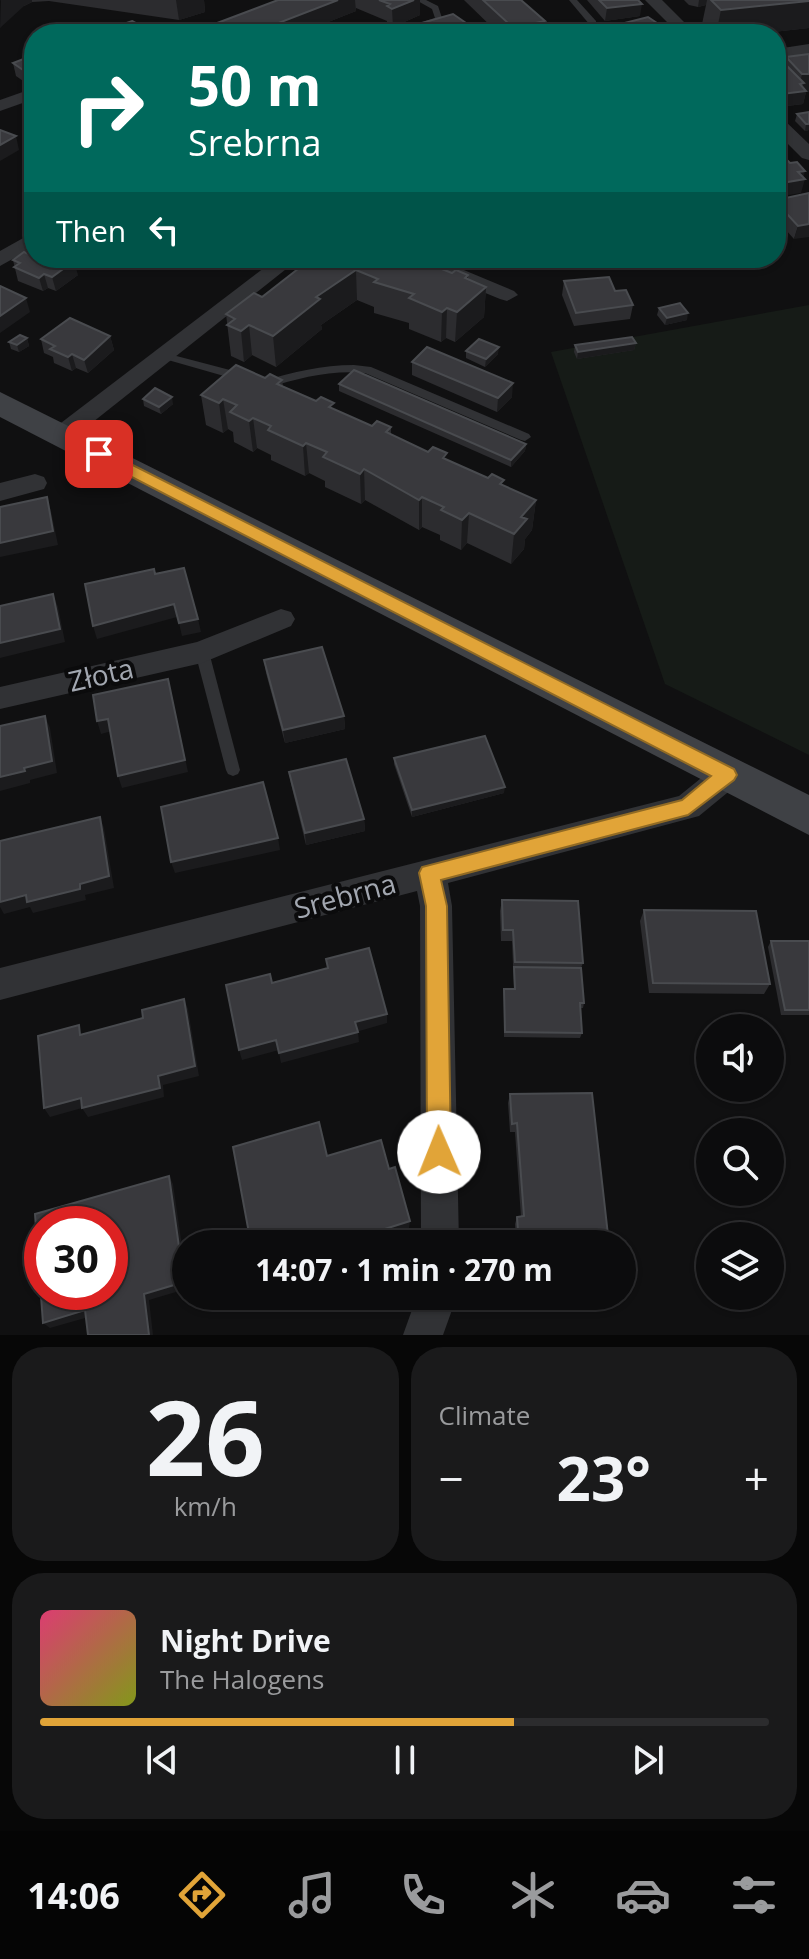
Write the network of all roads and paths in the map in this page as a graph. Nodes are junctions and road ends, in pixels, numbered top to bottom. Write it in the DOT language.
graph roads {
  1 [pos="420,0"];
  2 [pos="573,0"];
  3 [pos="653,0"];
  4 [pos="593,23"];
  5 [pos="423,24"];
  6 [pos="678,24"];
  7 [pos="809,49"];
  8 [pos="786,52"];
  9 [pos="24,101"];
  10 [pos="0,106"];
  11 [pos="801,138"];
  12 [pos="809,154"];
  13 [pos="24,244"];
  14 [pos="0,260"];
  15 [pos="277,268"];
  16 [pos="441,268"];
  17 [pos="507,295"];
  18 [pos="165,356"];
  19 [pos="267,384"];
  20 [pos="282,391"];
  21 [pos="0,403"];
  22 [pos="61,435"];
  23 [pos="525,437"];
  24 [pos="35,483"];
  25 [pos="0,492"];
  26 [pos="281,619"];
  27 [pos="202,652"];
  28 [pos="0,698"];
  29 [pos="233,770"];
  30 [pos="727,775"];
  31 [pos="809,816"];
  32 [pos="430,873"];
  33 [pos="0,984"];
  34 [pos="440,1230"];
  35 [pos="432,1310"];
  36 [pos="423,1335"];
  1 -- 5 [label="lane"];
  2 -- 4 [label="lane"];
  3 -- 6 [label="street"];
  7 -- 8 [label="street"];
  9 -- 10 [label="street"];
  11 -- 12 [label="street"];
  13 -- 14 [label="street"];
  15 -- 18 [label="street"];
  16 -- 17 [label="street"];
  18 -- 19 [label="lane"];
  18 -- 22 [label="street"];
  19 -- 20 [label="lane"];
  19 -- 23 [label="lane"];
  21 -- 22 [label="street"];
  22 -- 30 [label="street"];
  24 -- 25 [label="street"];
  26 -- 27 [label="street, Złota"];
  27 -- 28 [label="street, Złota"];
  27 -- 29 [label="lane"];
  30 -- 31 [label="street"];
  30 -- 32 [label="street, Srebrna"];
  32 -- 33 [label="street, Srebrna"];
  32 -- 34 [label="street"];
  35 -- 36 [label="street"];
}
